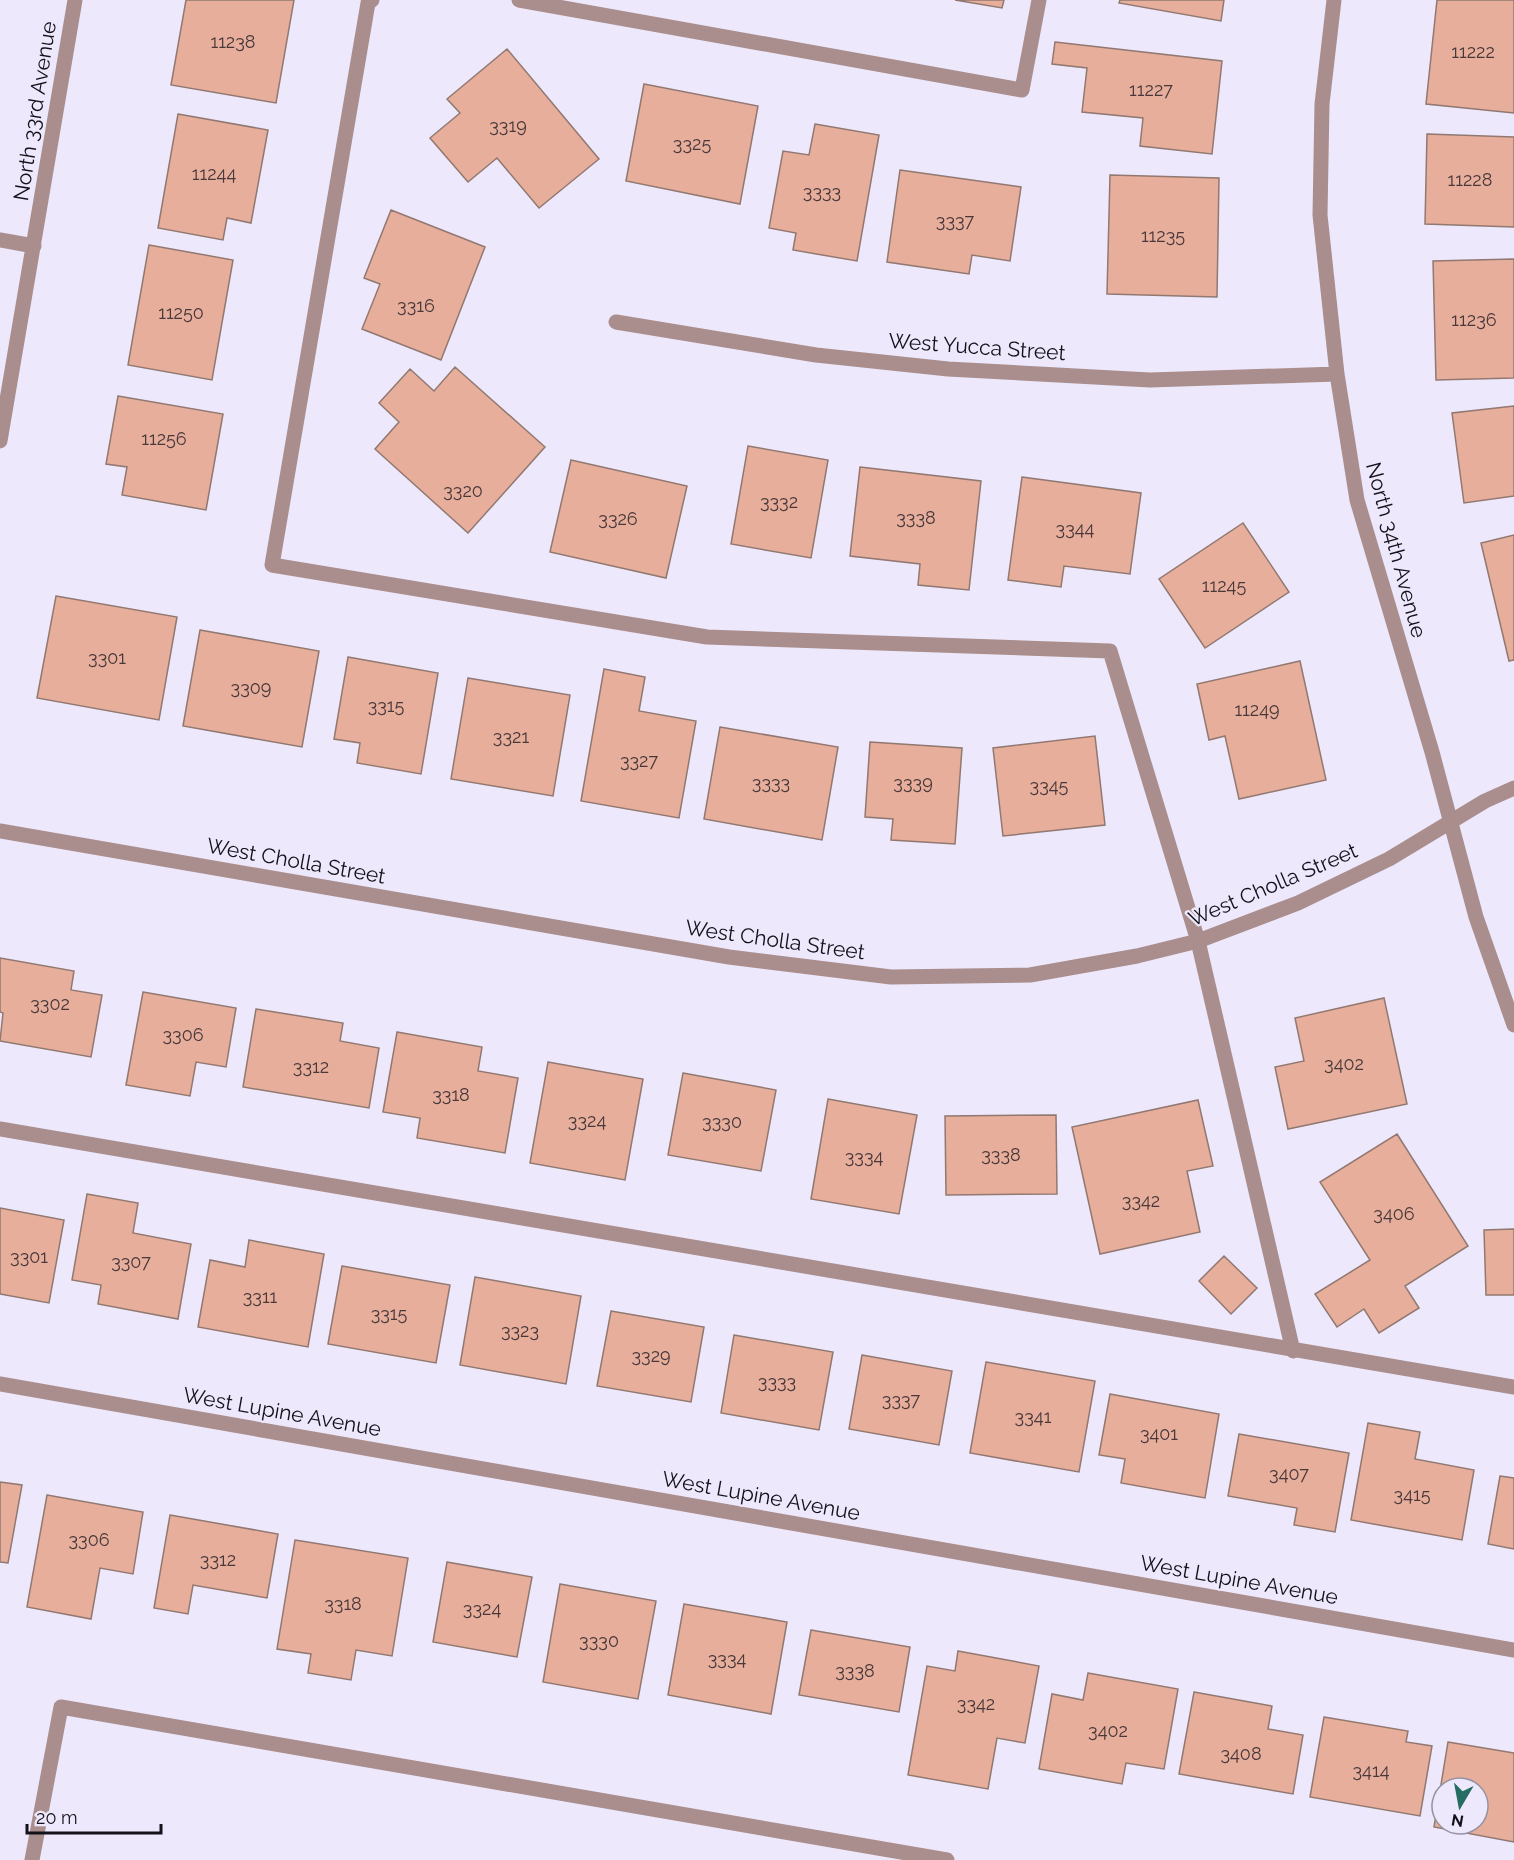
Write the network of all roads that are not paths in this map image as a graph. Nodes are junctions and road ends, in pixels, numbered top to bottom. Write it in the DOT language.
graph roads {
  1 [pos="75,0"];
  2 [pos="372,0"];
  3 [pos="519,0"];
  4 [pos="1039,0"];
  5 [pos="1334,0"];
  6 [pos="0,240"];
  7 [pos="34,246"];
  8 [pos="616,322"];
  9 [pos="1337,374"];
  10 [pos="0,441"];
  11 [pos="1514,788"];
  12 [pos="1451,822"];
  13 [pos="0,831"];
  14 [pos="1198,942"];
  15 [pos="1514,1025"];
  16 [pos="0,1129"];
  17 [pos="1293,1351"];
  18 [pos="0,1384"];
  19 [pos="1514,1387"];
  20 [pos="1514,1650"];
  21 [pos="32,1860"];
  22 [pos="947,1860"];
  1 -- 7 [label="street, North 33rd Avenue"];
  2 -- 14 [label="street"];
  3 -- 4 [label="street"];
  5 -- 9 [label="street, North 34th Avenue"];
  6 -- 7 [label="street"];
  7 -- 10 [label="street, North 33rd Avenue"];
  8 -- 9 [label="street, West Yucca Street"];
  9 -- 12 [label="street, North 34th Avenue"];
  11 -- 12 [label="street, West Cholla Street"];
  12 -- 14 [label="street, West Cholla Street"];
  12 -- 15 [label="street, North 34th Avenue"];
  13 -- 14 [label="street, West Cholla Street"];
  14 -- 17 [label="street"];
  16 -- 17 [label="street"];
  17 -- 19 [label="street"];
  18 -- 20 [label="street, West Lupine Avenue"];
  21 -- 22 [label="street"];
}
